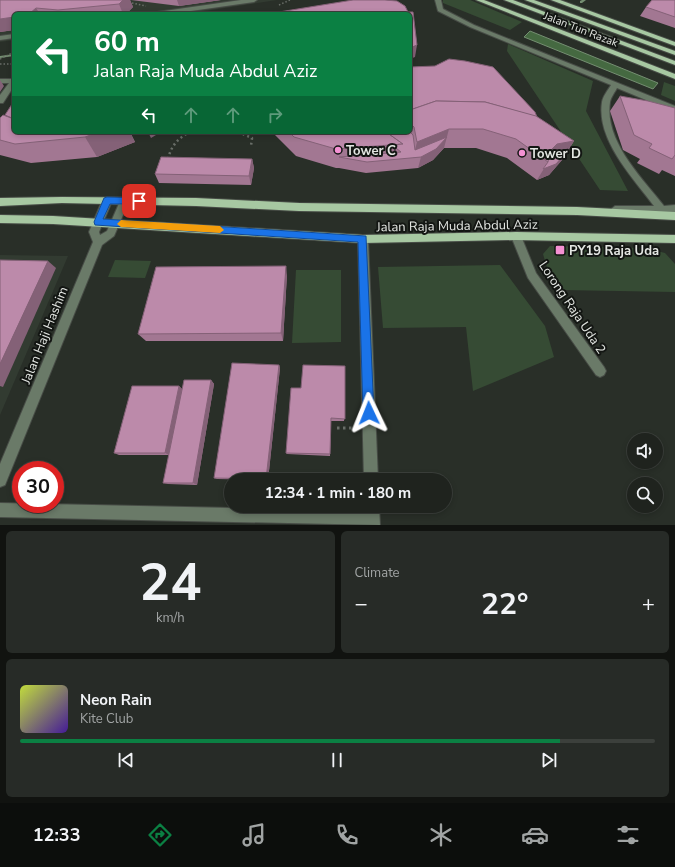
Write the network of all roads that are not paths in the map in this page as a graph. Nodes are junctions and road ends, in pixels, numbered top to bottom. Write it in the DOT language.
graph roads {
  1 [pos="254,0"];
  2 [pos="438,0"];
  3 [pos="479,0"];
  4 [pos="507,0"];
  5 [pos="528,0"];
  6 [pos="554,0"];
  7 [pos="171,12"];
  8 [pos="12,36"];
  9 [pos="0,38"];
  10 [pos="675,44"];
  11 [pos="675,53"];
  12 [pos="675,63"];
  13 [pos="675,77"];
  14 [pos="0,81"];
  15 [pos="12,81"];
  16 [pos="12,84"];
  17 [pos="615,84"];
  18 [pos="0,101"];
  19 [pos="675,109"];
  20 [pos="107,201"];
  21 [pos="124,201"];
  22 [pos="0,202"];
  23 [pos="661,208"];
  24 [pos="675,209"];
  25 [pos="578,211"];
  26 [pos="675,216"];
  27 [pos="0,219"];
  28 [pos="98,222"];
  29 [pos="115,223"];
  30 [pos="516,236"];
  31 [pos="363,239"];
  32 [pos="675,239"];
  33 [pos="98,242"];
  34 [pos="600,371"];
  35 [pos="371,473"];
  36 [pos="0,480"];
  37 [pos="0,510"];
  38 [pos="372,516"];
  1 -- 7 [label="street"];
  2 -- 17 [label="street"];
  3 -- 13 [label="main road, Jalan Tun Razak"];
  4 -- 12 [label="main road, Jalan Tun Razak"];
  5 -- 11 [label="main road, Jalan Tun Razak"];
  6 -- 10 [label="main road, Jalan Tun Razak"];
  8 -- 9 [label="street"];
  14 -- 15 [label="street"];
  16 -- 18 [label="street"];
  17 -- 19 [label="street"];
  17 -- 23 [label="street"];
  20 -- 21 [label="main road, Jalan Raja Muda Abdul Aziz"];
  20 -- 22 [label="main road, Jalan Raja Muda Abdul Aziz"];
  20 -- 28 [label="street, Jalan Haji Hashim"];
  21 -- 25 [label="main road, Jalan Raja Muda Abdul Aziz"];
  21 -- 29 [label="street"];
  23 -- 24 [label="street"];
  23 -- 25 [label="street"];
  25 -- 26 [label="main road, Jalan Raja Muda Abdul Aziz"];
  27 -- 28 [label="main road, Jalan Raja Muda Abdul Aziz"];
  28 -- 29 [label="main road, Jalan Raja Muda Abdul Aziz"];
  28 -- 33 [label="street, Jalan Haji Hashim"];
  29 -- 31 [label="main road, Jalan Raja Muda Abdul Aziz"];
  29 -- 33 [label="street"];
  30 -- 31 [label="main road, Jalan Raja Muda Abdul Aziz"];
  30 -- 32 [label="main road, Jalan Raja Muda Abdul Aziz"];
  30 -- 34 [label="street, Lorong Raja Uda 2"];
  31 -- 35 [label="street"];
  33 -- 36 [label="street, Jalan Haji Hashim"];
  37 -- 38 [label="street"];
}
